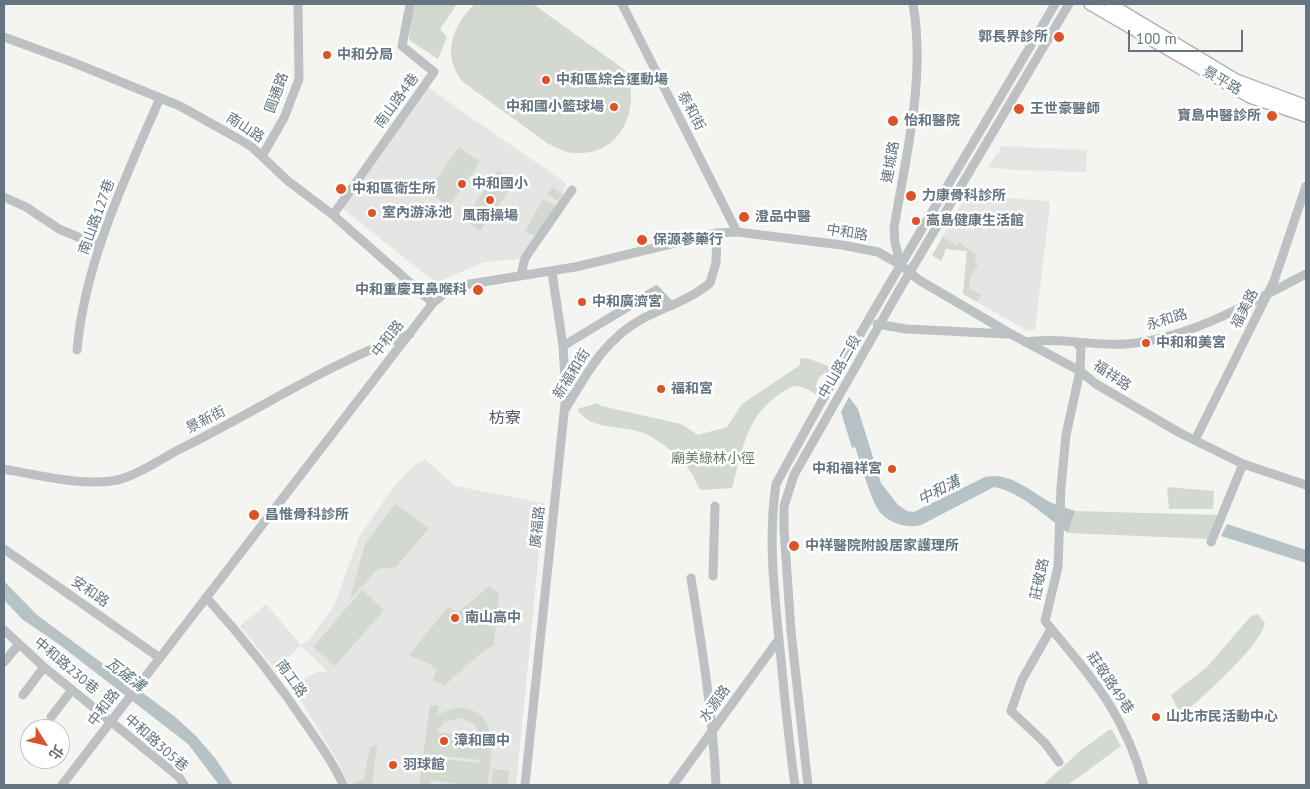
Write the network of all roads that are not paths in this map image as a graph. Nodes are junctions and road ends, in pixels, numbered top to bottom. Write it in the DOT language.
graph roads {
  1 [pos="298,4"];
  2 [pos="410,4"];
  3 [pos="622,4"];
  4 [pos="913,4"];
  5 [pos="1055,4"];
  6 [pos="1069,4"];
  7 [pos="1090,4"];
  8 [pos="1110,4"];
  9 [pos="4,37"];
  10 [pos="160,98"];
  11 [pos="1306,106"];
  12 [pos="1306,116"];
  13 [pos="262,156"];
  14 [pos="1306,186"];
  15 [pos="572,190"];
  16 [pos="4,198"];
  17 [pos="333,215"];
  18 [pos="737,232"];
  19 [pos="717,233"];
  20 [pos="100,246"];
  21 [pos="901,265"];
  22 [pos="552,272"];
  23 [pos="910,273"];
  24 [pos="1306,274"];
  25 [pos="521,275"];
  26 [pos="1268,294"];
  27 [pos="433,303"];
  28 [pos="672,306"];
  29 [pos="866,324"];
  30 [pos="880,324"];
  31 [pos="410,334"];
  32 [pos="1011,334"];
  33 [pos="1025,342"];
  34 [pos="1076,342"];
  35 [pos="563,346"];
  36 [pos="78,350"];
  37 [pos="1080,371"];
  38 [pos="565,411"];
  39 [pos="1195,440"];
  40 [pos="1243,464"];
  41 [pos="4,469"];
  42 [pos="1306,485"];
  43 [pos="715,506"];
  44 [pos="1211,542"];
  45 [pos="4,549"];
  46 [pos="713,576"];
  47 [pos="691,578"];
  48 [pos="206,597"];
  49 [pos="1051,629"];
  50 [pos="4,630"];
  51 [pos="779,639"];
  52 [pos="19,644"];
  53 [pos="160,658"];
  54 [pos="4,662"];
  55 [pos="44,667"];
  56 [pos="72,690"];
  57 [pos="23,695"];
  58 [pos="51,717"];
  59 [pos="111,721"];
  60 [pos="714,729"];
  61 [pos="1059,762"];
  62 [pos="62,785"];
  63 [pos="184,785"];
  64 [pos="343,785"];
  65 [pos="525,785"];
  66 [pos="673,785"];
  67 [pos="716,785"];
  68 [pos="795,785"];
  69 [pos="808,785"];
  70 [pos="1144,785"];
  1 -- 13 [label="street, 圓通路"];
  2 -- 17 [label="street, 南山路4巷"];
  3 -- 18 [label="street, 泰和街"];
  4 -- 21 [label="street, 連城路"];
  5 -- 21 [label="street, 中山路二段"];
  6 -- 23 [label="street, 中山路二段"];
  7 -- 12 [label="main road, 景平路"];
  8 -- 11 [label="main road, 景平路"];
  9 -- 10 [label="street, 南山路"];
  10 -- 13 [label="street, 南山路"];
  10 -- 20 [label="street, 南山路127巷"];
  13 -- 17 [label="street, 南山路"];
  14 -- 26 [label="street, 福美路"];
  15 -- 25 [label="street"];
  16 -- 20 [label="street"];
  17 -- 27 [label="street, 南山路"];
  18 -- 19 [label="street, 中和路"];
  18 -- 21 [label="street, 中和路"];
  19 -- 22 [label="street, 中和路"];
  19 -- 28 [label="street, 新福和街"];
  20 -- 36 [label="street, 南山路127巷"];
  21 -- 23 [label="street, 中和路"];
  21 -- 29 [label="street, 中山路二段"];
  22 -- 25 [label="street, 中和路"];
  22 -- 35 [label="street, 廣福路"];
  23 -- 30 [label="street, 中山路二段"];
  23 -- 32 [label="street, 福祥路"];
  24 -- 26 [label="street, 永和路"];
  25 -- 27 [label="street, 中和路"];
  26 -- 34 [label="street, 永和路"];
  26 -- 39 [label="street, 福美路"];
  27 -- 31 [label="street, 中和路"];
  28 -- 35 [label="street"];
  28 -- 38 [label="street, 新福和街"];
  29 -- 30 [label="street"];
  29 -- 51 [label="street, 中山路二段"];
  30 -- 32 [label="street"];
  30 -- 69 [label="street, 中山路二段"];
  31 -- 41 [label="street, 景新街"];
  31 -- 48 [label="street, 中和路"];
  32 -- 33 [label="street, 福祥路"];
  33 -- 34 [label="street, 永和路"];
  33 -- 37 [label="street, 福祥路"];
  34 -- 37 [label="street, 莊敬路"];
  35 -- 38 [label="street, 廣福路"];
  37 -- 39 [label="street, 福祥路"];
  37 -- 49 [label="street, 莊敬路"];
  38 -- 65 [label="street, 廣福路"];
  39 -- 40 [label="street, 福祥路"];
  40 -- 42 [label="street, 福祥路"];
  40 -- 44 [label="street"];
  43 -- 46 [label="street"];
  45 -- 53 [label="street, 安和路"];
  47 -- 60 [label="street"];
  48 -- 53 [label="street, 中和路"];
  48 -- 64 [label="street, 南工路"];
  49 -- 61 [label="street"];
  49 -- 70 [label="street, 莊敬路49巷"];
  50 -- 52 [label="street, 中和路230巷"];
  51 -- 60 [label="street, 水源路"];
  51 -- 68 [label="street, 中山路二段"];
  52 -- 54 [label="street"];
  52 -- 55 [label="street, 中和路230巷"];
  53 -- 59 [label="street, 中和路"];
  55 -- 56 [label="street, 中和路230巷"];
  55 -- 57 [label="street"];
  56 -- 58 [label="street"];
  56 -- 59 [label="street, 中和路230巷"];
  59 -- 62 [label="street, 中和路"];
  59 -- 63 [label="street, 中和路305巷"];
  60 -- 66 [label="street, 水源路"];
  60 -- 67 [label="street"];
}
